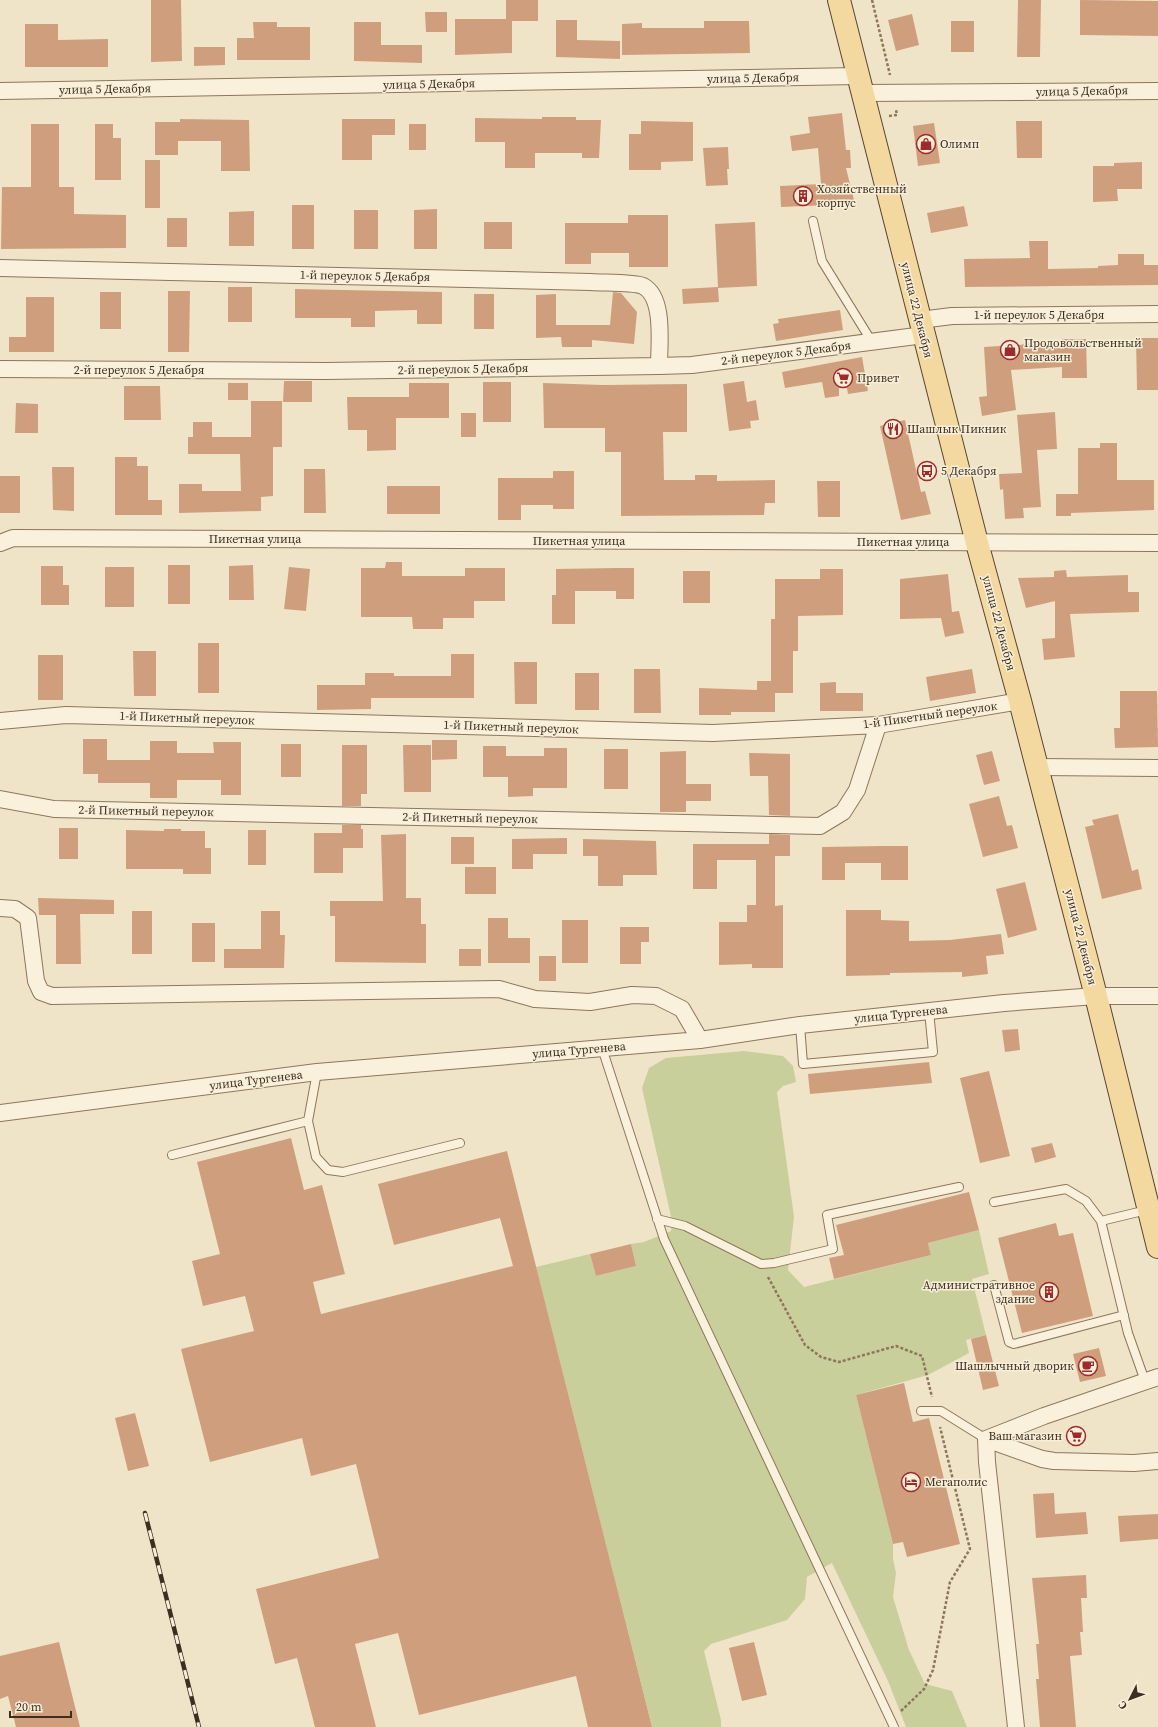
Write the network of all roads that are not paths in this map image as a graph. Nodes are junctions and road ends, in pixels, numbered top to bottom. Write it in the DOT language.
graph roads {
  1 [pos="839,0"];
  2 [pos="860,84"];
  3 [pos="1158,90"];
  4 [pos="0,91"];
  5 [pos="813,221"];
  6 [pos="0,268"];
  7 [pos="1158,314"];
  8 [pos="922,327"];
  9 [pos="872,342"];
  10 [pos="659,366"];
  11 [pos="0,369"];
  12 [pos="977,542"];
  13 [pos="0,543"];
  14 [pos="1158,543"];
  15 [pos="1020,702"];
  16 [pos="0,721"];
  17 [pos="878,725"];
  18 [pos="1037,767"];
  19 [pos="1158,768"];
  20 [pos="0,799"];
  21 [pos="0,908"];
  22 [pos="1096,996"];
  23 [pos="1158,996"];
  24 [pos="929,1011"];
  25 [pos="800,1025"];
  26 [pos="700,1040"];
  27 [pos="602,1048"];
  28 [pos="317,1072"];
  29 [pos="0,1113"];
  30 [pos="308,1121"];
  31 [pos="460,1143"];
  32 [pos="172,1155"];
  33 [pos="959,1187"];
  34 [pos="994,1202"];
  35 [pos="1149,1210"];
  36 [pos="657,1218"];
  37 [pos="1101,1221"];
  38 [pos="1157,1242"];
  39 [pos="994,1285"];
  40 [pos="1124,1315"];
  41 [pos="1151,1379"];
  42 [pos="921,1411"];
  43 [pos="986,1439"];
  44 [pos="1158,1461"];
  45 [pos="893,1723"];
  46 [pos="1016,1727"];
  1 -- 2 [label="main road, улица 22 Декабря"];
  2 -- 3 [label="street, улица 5 Декабря"];
  2 -- 4 [label="street, улица 5 Декабря"];
  2 -- 8 [label="main road, улица 22 Декабря"];
  5 -- 9 [label="lane"];
  6 -- 10 [label="street, 1-й переулок 5 Декабря"];
  7 -- 8 [label="street, 1-й переулок 5 Декабря"];
  8 -- 9 [label="street, 2-й переулок 5 Декабря"];
  8 -- 12 [label="main road, улица 22 Декабря"];
  9 -- 10 [label="street, 2-й переулок 5 Декабря"];
  10 -- 11 [label="street, 2-й переулок 5 Декабря"];
  12 -- 13 [label="street, Пикетная улица"];
  12 -- 14 [label="street, Пикетная улица"];
  12 -- 15 [label="main road, улица 22 Декабря"];
  15 -- 17 [label="street, 1-й Пикетный переулок"];
  15 -- 18 [label="main road, улица 22 Декабря"];
  16 -- 17 [label="street, 1-й Пикетный переулок"];
  17 -- 20 [label="street, 2-й Пикетный переулок"];
  18 -- 19 [label="street"];
  18 -- 22 [label="main road, улица 22 Декабря"];
  21 -- 26 [label="street"];
  22 -- 23 [label="street, улица Тургенева"];
  22 -- 24 [label="street, улица Тургенева"];
  22 -- 35 [label="main road, улица 22 Декабря"];
  24 -- 25 [label="street, улица Тургенева"];
  24 -- 25 [label="lane"];
  25 -- 26 [label="street, улица Тургенева"];
  26 -- 27 [label="street, улица Тургенева"];
  27 -- 28 [label="street, улица Тургенева"];
  27 -- 36 [label="lane"];
  28 -- 29 [label="street, улица Тургенева"];
  28 -- 30 [label="lane"];
  30 -- 31 [label="lane"];
  30 -- 32 [label="lane"];
  33 -- 36 [label="lane"];
  34 -- 37 [label="lane"];
  35 -- 37 [label="lane"];
  35 -- 38 [label="main road, улица 22 Декабря"];
  36 -- 45 [label="lane"];
  37 -- 40 [label="lane"];
  39 -- 40 [label="lane"];
  40 -- 41 [label="lane"];
  41 -- 43 [label="street"];
  42 -- 43 [label="lane"];
  43 -- 44 [label="street"];
  43 -- 46 [label="street"];
}
